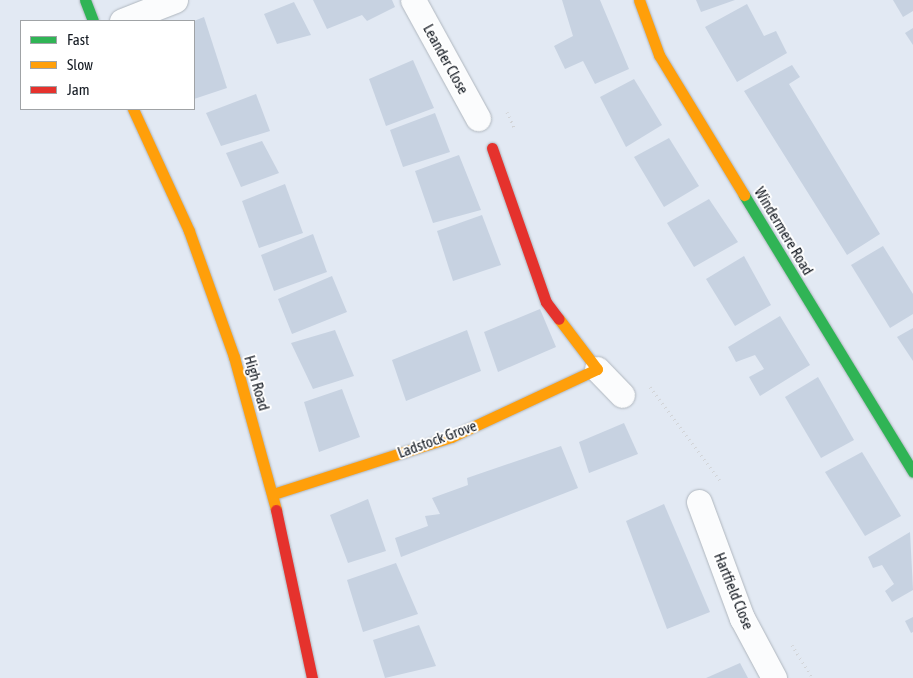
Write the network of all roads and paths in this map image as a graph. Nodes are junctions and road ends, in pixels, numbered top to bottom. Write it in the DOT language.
graph roads {
  1 [pos="85,0"];
  2 [pos="176,0"];
  3 [pos="413,0"];
  4 [pos="639,0"];
  5 [pos="93,20"];
  6 [pos="125,20"];
  7 [pos="504,108"];
  8 [pos="133,110"];
  9 [pos="478,118"];
  10 [pos="518,137"];
  11 [pos="492,148"];
  12 [pos="597,369"];
  13 [pos="647,383"];
  14 [pos="622,395"];
  15 [pos="913,472"];
  16 [pos="723,485"];
  17 [pos="273,494"];
  18 [pos="699,502"];
  19 [pos="788,640"];
  20 [pos="312,678"];
  21 [pos="774,678"];
  22 [pos="813,678"];
  1 -- 5 [label="street"];
  2 -- 6 [label="street"];
  3 -- 9 [label="street, Leander Close"];
  4 -- 15 [label="street, Windermere Road"];
  7 -- 10 [label="path"];
  8 -- 17 [label="street, High Road"];
  11 -- 12 [label="street"];
  12 -- 14 [label="street"];
  12 -- 17 [label="street, Ladstock Grove"];
  13 -- 16 [label="path"];
  17 -- 20 [label="street, High Road"];
  18 -- 21 [label="street, Hartfield Close"];
  19 -- 22 [label="path"];
}
